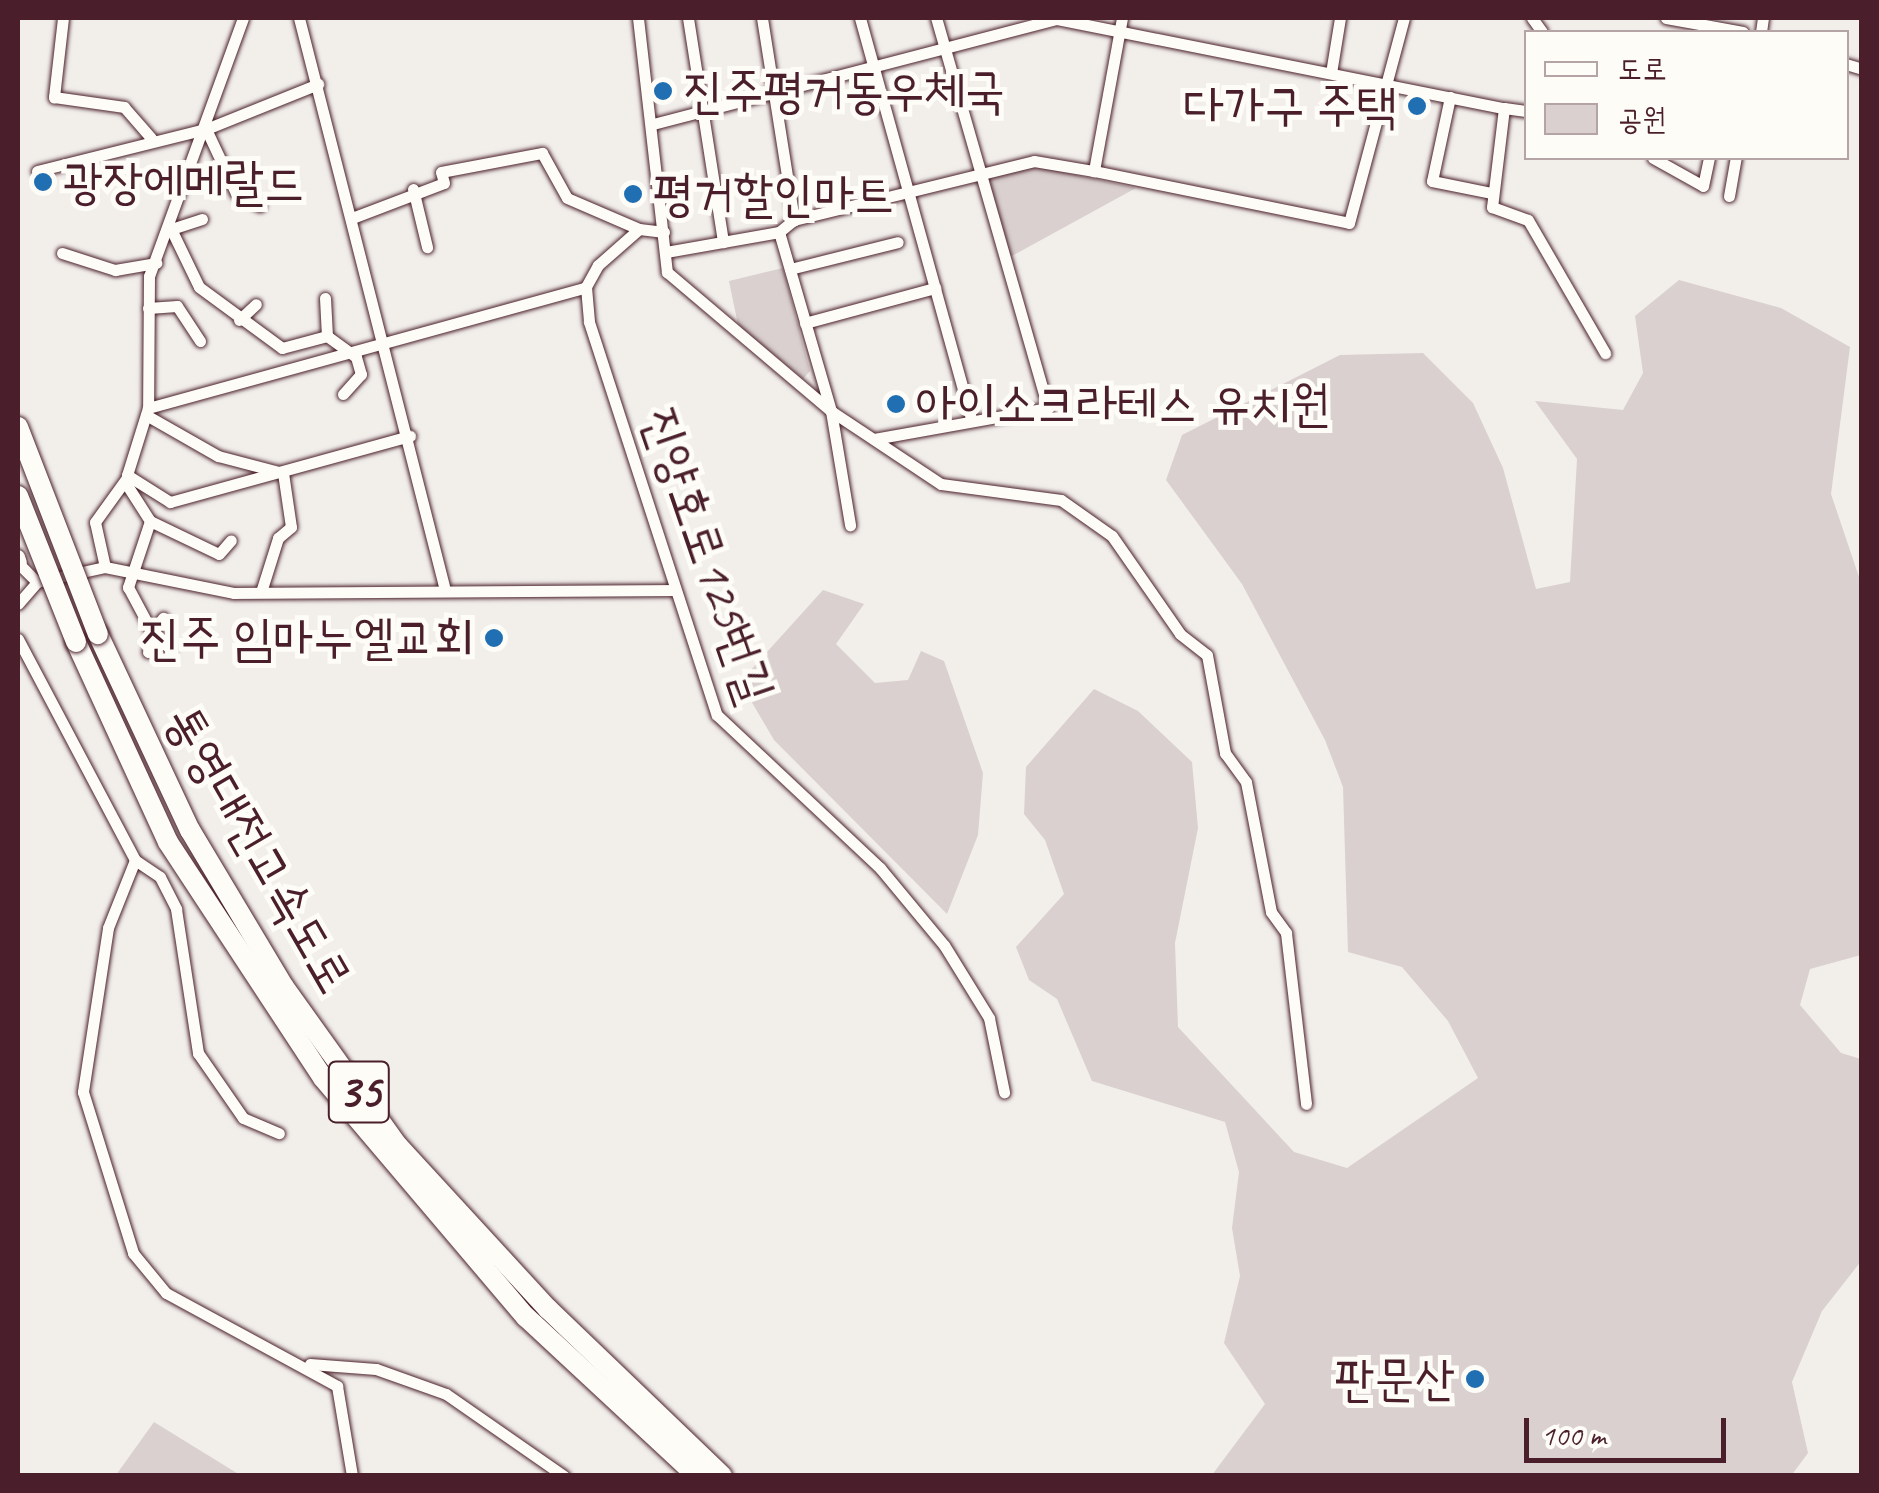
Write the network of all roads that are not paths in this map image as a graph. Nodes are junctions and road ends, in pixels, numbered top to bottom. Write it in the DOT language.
graph roads {
  1 [pos="63,18"];
  2 [pos="243,18"];
  3 [pos="299,18"];
  4 [pos="638,18"];
  5 [pos="688,18"];
  6 [pos="762,18"];
  7 [pos="860,18"];
  8 [pos="936,18"];
  9 [pos="1340,18"];
  10 [pos="1404,18"];
  11 [pos="1666,18"];
  12 [pos="1120,23"];
  13 [pos="1732,30"];
  14 [pos="943,46"];
  15 [pos="873,66"];
  16 [pos="1331,73"];
  17 [pos="318,84"];
  18 [pos="1389,85"];
  19 [pos="772,90"];
  20 [pos="1450,97"];
  21 [pos="1504,108"];
  22 [pos="699,111"];
  23 [pos="1524,112"];
  24 [pos="653,124"];
  25 [pos="206,129"];
  26 [pos="152,138"];
  27 [pos="1655,160"];
  28 [pos="1710,160"];
  29 [pos="1736,160"];
  30 [pos="37,171"];
  31 [pos="1094,171"];
  32 [pos="979,175"];
  33 [pos="1679,180"];
  34 [pos="414,189"];
  35 [pos="909,193"];
  36 [pos="1491,193"];
  37 [pos="1670,194"];
  38 [pos="1729,196"];
  39 [pos="260,206"];
  40 [pos="352,218"];
  41 [pos="202,219"];
  42 [pos="794,220"];
  43 [pos="171,229"];
  44 [pos="638,229"];
  45 [pos="664,232"];
  46 [pos="779,232"];
  47 [pos="724,242"];
  48 [pos="898,242"];
  49 [pos="427,247"];
  50 [pos="666,252"];
  51 [pos="62,253"];
  52 [pos="156,263"];
  53 [pos="790,269"];
  54 [pos="586,287"];
  55 [pos="935,288"];
  56 [pos="325,298"];
  57 [pos="256,304"];
  58 [pos="148,308"];
  59 [pos="239,320"];
  60 [pos="805,323"];
  61 [pos="327,336"];
  62 [pos="200,340"];
  63 [pos="379,345"];
  64 [pos="1605,353"];
  65 [pos="346,354"];
  66 [pos="343,394"];
  67 [pos="831,411"];
  68 [pos="147,412"];
  69 [pos="972,422"];
  70 [pos="18,427"];
  71 [pos="410,436"];
  72 [pos="874,440"];
  73 [pos="283,473"];
  74 [pos="126,479"];
  75 [pos="18,496"];
  76 [pos="150,522"];
  77 [pos="850,525"];
  78 [pos="231,540"];
  79 [pos="18,561"];
  80 [pos="105,566"];
  81 [pos="132,573"];
  82 [pos="37,582"];
  83 [pos="444,586"];
  84 [pos="674,590"];
  85 [pos="261,592"];
  86 [pos="18,604"];
  87 [pos="163,618"];
  88 [pos="152,632"];
  89 [pos="18,639"];
  90 [pos="170,649"];
  91 [pos="148,652"];
  92 [pos="134,860"];
  93 [pos="1004,1092"];
  94 [pos="1306,1104"];
  95 [pos="278,1133"];
  96 [pos="310,1364"];
  97 [pos="352,1476"];
  98 [pos="564,1476"];
  99 [pos="697,1476"];
  100 [pos="722,1476"];
  1 -- 26 [label="street"];
  2 -- 25 [label="street"];
  3 -- 17 [label="street"];
  4 -- 24 [label="street"];
  5 -- 22 [label="street"];
  6 -- 19 [label="street"];
  7 -- 15 [label="street"];
  8 -- 14 [label="street"];
  9 -- 16 [label="street"];
  10 -- 18 [label="street"];
  11 -- 13 [label="street"];
  12 -- 14 [label="street"];
  12 -- 16 [label="street"];
  12 -- 31 [label="street"];
  14 -- 15 [label="street"];
  14 -- 32 [label="street"];
  15 -- 19 [label="street"];
  15 -- 35 [label="street"];
  16 -- 18 [label="street"];
  17 -- 25 [label="street"];
  17 -- 40 [label="street"];
  18 -- 20 [label="street"];
  18 -- 31 [label="street"];
  19 -- 22 [label="street"];
  19 -- 42 [label="street"];
  20 -- 21 [label="street"];
  20 -- 36 [label="street"];
  21 -- 23 [label="street"];
  21 -- 36 [label="street"];
  22 -- 24 [label="street"];
  22 -- 47 [label="street"];
  24 -- 45 [label="street"];
  25 -- 26 [label="street"];
  25 -- 39 [label="street"];
  25 -- 43 [label="street"];
  26 -- 30 [label="street"];
  27 -- 33 [label="street"];
  28 -- 33 [label="street"];
  29 -- 38 [label="street"];
  31 -- 32 [label="street"];
  32 -- 35 [label="street"];
  32 -- 69 [label="street"];
  33 -- 37 [label="street"];
  34 -- 40 [label="street"];
  34 -- 44 [label="street"];
  34 -- 49 [label="street"];
  35 -- 42 [label="street"];
  35 -- 55 [label="street"];
  36 -- 64 [label="street"];
  40 -- 63 [label="street"];
  41 -- 43 [label="street"];
  42 -- 46 [label="street"];
  43 -- 52 [label="street"];
  43 -- 59 [label="street"];
  44 -- 45 [label="street"];
  44 -- 54 [label="street"];
  45 -- 50 [label="street"];
  46 -- 47 [label="street"];
  46 -- 53 [label="street"];
  47 -- 50 [label="street"];
  48 -- 53 [label="street"];
  50 -- 67 [label="street"];
  51 -- 52 [label="street"];
  52 -- 58 [label="street"];
  53 -- 60 [label="street"];
  54 -- 63 [label="street"];
  54 -- 84 [label="street, 진양호로125번길"];
  55 -- 60 [label="street"];
  55 -- 69 [label="street"];
  56 -- 61 [label="street"];
  57 -- 59 [label="street"];
  58 -- 62 [label="street"];
  58 -- 68 [label="street"];
  59 -- 61 [label="street"];
  60 -- 67 [label="street"];
  61 -- 65 [label="street"];
  63 -- 65 [label="street"];
  63 -- 71 [label="street"];
  65 -- 66 [label="street"];
  65 -- 68 [label="street"];
  67 -- 72 [label="street"];
  67 -- 77 [label="street"];
  68 -- 73 [label="street"];
  68 -- 74 [label="street"];
  69 -- 72 [label="street"];
  70 -- 100 [label="highway, 통영대전고속도로 / 35, bridge"];
  71 -- 73 [label="street"];
  71 -- 83 [label="street"];
  72 -- 94 [label="street"];
  73 -- 74 [label="street"];
  73 -- 85 [label="street"];
  74 -- 76 [label="street"];
  74 -- 80 [label="street"];
  75 -- 99 [label="highway, 통영대전고속도로 / 35, bridge"];
  76 -- 78 [label="street"];
  76 -- 81 [label="street"];
  79 -- 82 [label="street"];
  80 -- 81 [label="street"];
  80 -- 82 [label="street"];
  81 -- 85 [label="street"];
  81 -- 88 [label="street"];
  82 -- 86 [label="street"];
  83 -- 84 [label="street"];
  83 -- 85 [label="street"];
  84 -- 93 [label="street, 진양호로125번길"];
  87 -- 88 [label="street"];
  88 -- 90 [label="street"];
  88 -- 91 [label="street"];
  89 -- 92 [label="street"];
  92 -- 95 [label="street"];
  92 -- 96 [label="street"];
  96 -- 97 [label="street"];
  96 -- 98 [label="street"];
}
